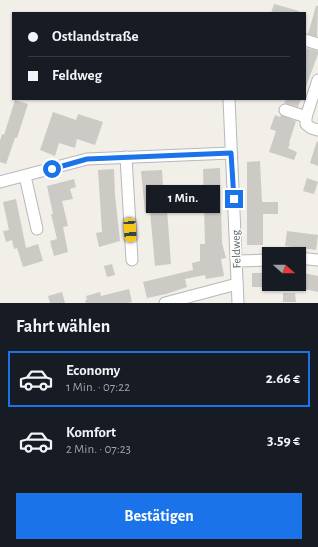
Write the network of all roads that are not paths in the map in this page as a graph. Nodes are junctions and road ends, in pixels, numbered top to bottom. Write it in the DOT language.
graph roads {
  1 [pos="306,40"];
  2 [pos="318,44"];
  3 [pos="318,80"];
  4 [pos="229,100"];
  5 [pos="285,110"];
  6 [pos="306,117"];
  7 [pos="318,130"];
  8 [pos="231,153"];
  9 [pos="126,157"];
  10 [pos="25,176"];
  11 [pos="0,182"];
  12 [pos="37,228"];
  13 [pos="306,259"];
  14 [pos="132,260"];
  15 [pos="262,260"];
  16 [pos="318,260"];
  17 [pos="237,261"];
  18 [pos="237,284"];
  19 [pos="165,303"];
  20 [pos="238,303"];
  1 -- 2 [label="street"];
  3 -- 6 [label="street"];
  4 -- 8 [label="street, Feldweg"];
  5 -- 6 [label="street"];
  6 -- 7 [label="street"];
  8 -- 9 [label="street"];
  8 -- 17 [label="street, Feldweg"];
  9 -- 10 [label="street"];
  9 -- 14 [label="street"];
  10 -- 11 [label="street"];
  10 -- 12 [label="street"];
  13 -- 16 [label="street"];
  15 -- 17 [label="street"];
  17 -- 18 [label="street, Feldweg"];
  18 -- 19 [label="street"];
  18 -- 20 [label="street, Feldweg"];
}
